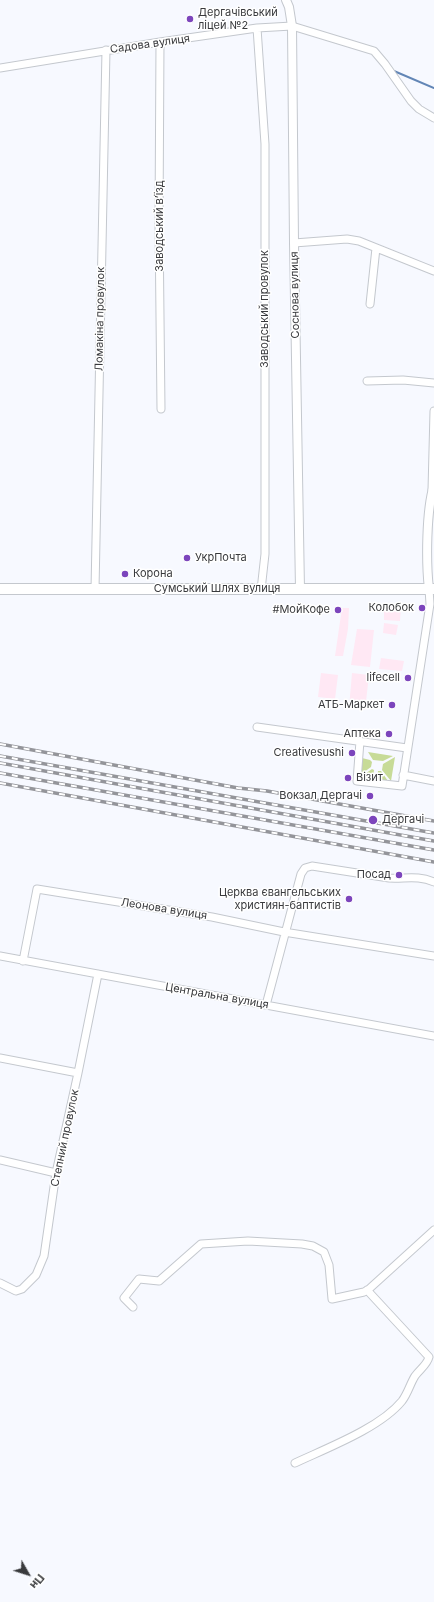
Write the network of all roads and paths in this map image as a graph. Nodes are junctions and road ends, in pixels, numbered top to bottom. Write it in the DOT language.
graph roads {
  1 [pos="286,0"];
  2 [pos="292,0"];
  3 [pos="292,26"];
  4 [pos="257,28"];
  5 [pos="160,42"];
  6 [pos="106,50"];
  7 [pos="0,68"];
  8 [pos="434,118"];
  9 [pos="294,243"];
  10 [pos="376,248"];
  11 [pos="434,271"];
  12 [pos="370,304"];
  13 [pos="367,381"];
  14 [pos="434,383"];
  15 [pos="161,409"];
  16 [pos="434,411"];
  17 [pos="433,489"];
  18 [pos="95,588"];
  19 [pos="0,589"];
  20 [pos="300,589"];
  21 [pos="432,589"];
  22 [pos="261,590"];
  23 [pos="257,727"];
  24 [pos="360,742"];
  25 [pos="407,748"];
  26 [pos="403,775"];
  27 [pos="434,781"];
  28 [pos="434,882"];
  29 [pos="284,932"];
  30 [pos="0,956"];
  31 [pos="434,956"];
  32 [pos="23,960"];
  33 [pos="98,974"];
  34 [pos="266,1005"];
  35 [pos="434,1036"];
  36 [pos="0,1058"];
  37 [pos="78,1073"];
  38 [pos="0,1160"];
  39 [pos="56,1173"];
  40 [pos="434,1230"];
  41 [pos="0,1283"];
  42 [pos="367,1290"];
  43 [pos="133,1307"];
  44 [pos="295,1463"];
  1 -- 3 [label="street"];
  2 -- 3 [label="street, Соснова вулиця"];
  3 -- 4 [label="street, Садова вулиця"];
  3 -- 8 [label="street, Садова вулиця"];
  3 -- 9 [label="street, Соснова вулиця"];
  4 -- 5 [label="street, Садова вулиця"];
  4 -- 22 [label="street, Заводський провулок"];
  5 -- 6 [label="street, Садова вулиця"];
  5 -- 15 [label="street, Заводський в’їзд"];
  6 -- 7 [label="street, Садова вулиця"];
  6 -- 18 [label="street, Ломакіна провулок"];
  9 -- 10 [label="street"];
  9 -- 20 [label="street, Соснова вулиця"];
  10 -- 11 [label="street"];
  10 -- 12 [label="street"];
  13 -- 14 [label="street"];
  16 -- 17 [label="street"];
  17 -- 21 [label="street"];
  18 -- 19 [label="main road, Сумський Шлях вулиця"];
  18 -- 22 [label="main road, Сумський Шлях вулиця"];
  20 -- 21 [label="main road, Сумський Шлях вулиця"];
  20 -- 22 [label="main road, Сумський Шлях вулиця"];
  21 -- 25 [label="street"];
  23 -- 24 [label="street"];
  24 -- 25 [label="street"];
  24 -- 26 [label="street"];
  25 -- 26 [label="street"];
  26 -- 27 [label="street"];
  28 -- 29 [label="street"];
  29 -- 31 [label="street, Леонова вулиця"];
  29 -- 32 [label="street, Леонова вулиця"];
  29 -- 34 [label="street"];
  30 -- 32 [label="street, Центральна вулиця"];
  32 -- 33 [label="street, Центральна вулиця"];
  33 -- 34 [label="street, Центральна вулиця"];
  33 -- 37 [label="street, Степний провулок"];
  34 -- 35 [label="street, Центральна вулиця"];
  36 -- 37 [label="street"];
  37 -- 39 [label="street, Степний провулок"];
  38 -- 39 [label="street"];
  39 -- 41 [label="street, Степний провулок"];
  40 -- 42 [label="street"];
  42 -- 43 [label="street"];
  42 -- 44 [label="street"];
}
